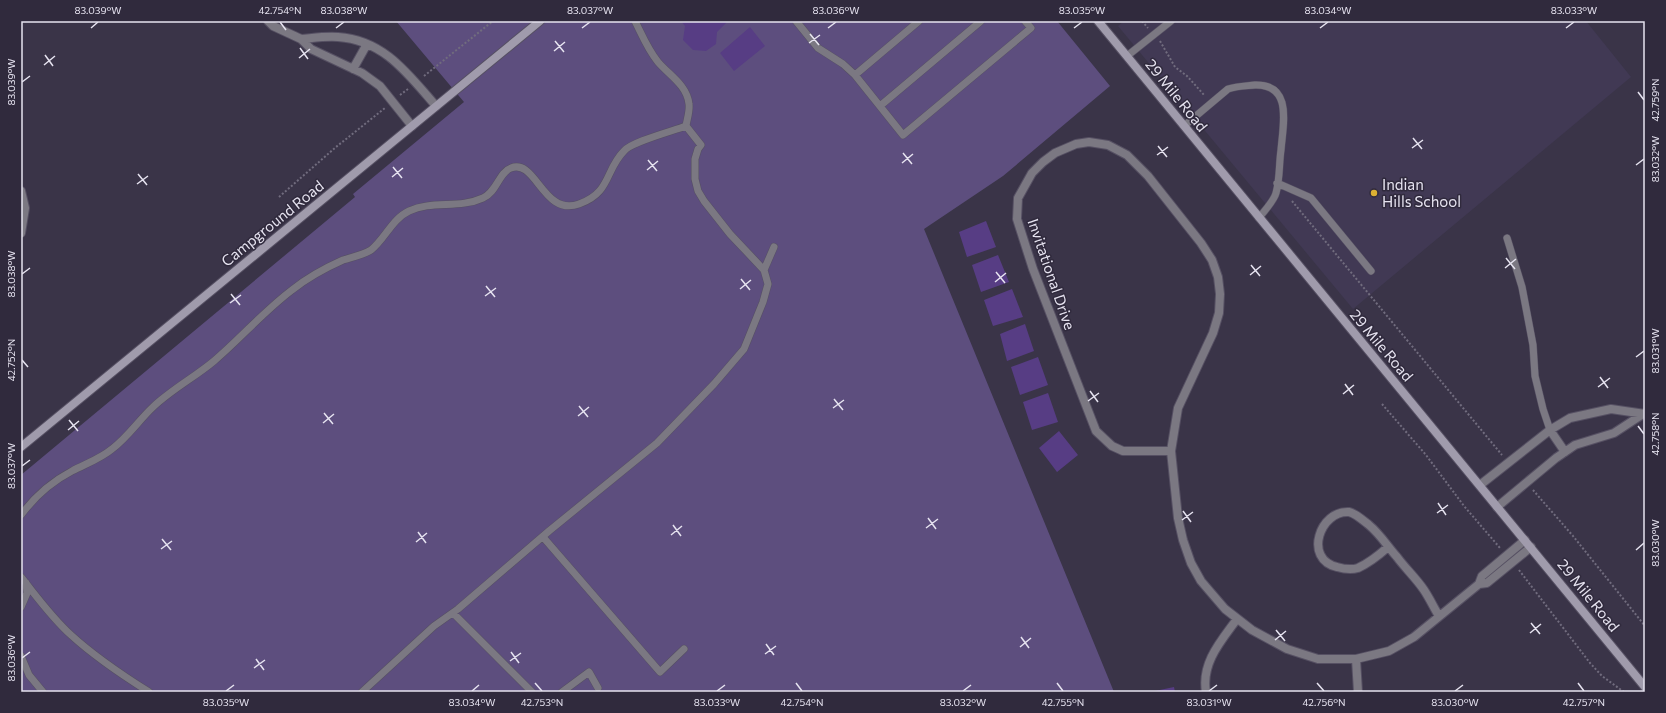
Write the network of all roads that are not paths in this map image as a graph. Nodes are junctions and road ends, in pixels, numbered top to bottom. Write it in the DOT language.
graph roads {
  1 [pos="268,21"];
  2 [pos="540,21"];
  3 [pos="635,21"];
  4 [pos="796,21"];
  5 [pos="919,21"];
  6 [pos="981,21"];
  7 [pos="1025,21"];
  8 [pos="1098,21"];
  9 [pos="1171,21"];
  10 [pos="300,39"];
  11 [pos="367,44"];
  12 [pos="1127,56"];
  13 [pos="353,69"];
  14 [pos="855,75"];
  15 [pos="436,106"];
  16 [pos="880,106"];
  17 [pos="412,126"];
  18 [pos="686,126"];
  19 [pos="1184,126"];
  20 [pos="1277,182"];
  21 [pos="21,191"];
  22 [pos="1259,218"];
  23 [pos="21,233"];
  24 [pos="1507,238"];
  25 [pos="774,247"];
  26 [pos="764,270"];
  27 [pos="1371,271"];
  28 [pos="1644,414"];
  29 [pos="1550,430"];
  30 [pos="21,446"];
  31 [pos="1171,451"];
  32 [pos="1565,452"];
  33 [pos="1480,485"];
  34 [pos="1497,507"];
  35 [pos="21,515"];
  36 [pos="543,537"];
  37 [pos="1525,540"];
  38 [pos="1388,547"];
  39 [pos="1531,547"];
  40 [pos="23,580"];
  41 [pos="1479,584"];
  42 [pos="21,608"];
  43 [pos="453,613"];
  44 [pos="1440,616"];
  45 [pos="1237,619"];
  46 [pos="684,649"];
  47 [pos="21,656"];
  48 [pos="1356,659"];
  49 [pos="1645,687"];
  50 [pos="598,688"];
  51 [pos="43,692"];
  52 [pos="148,692"];
  53 [pos="362,692"];
  54 [pos="532,692"];
  55 [pos="562,692"];
  56 [pos="1206,692"];
  57 [pos="1358,692"];
  1 -- 10 [label="street"];
  2 -- 15 [label="street, Campground Road"];
  3 -- 18 [label="lane"];
  4 -- 14 [label="lane"];
  5 -- 14 [label="lane"];
  6 -- 16 [label="lane"];
  7 -- 16 [label="lane"];
  8 -- 12 [label="street, 29 Mile Road"];
  9 -- 12 [label="lane"];
  10 -- 11 [label="street"];
  10 -- 13 [label="street"];
  11 -- 13 [label="street"];
  11 -- 15 [label="street"];
  12 -- 19 [label="street, 29 Mile Road"];
  13 -- 17 [label="street"];
  14 -- 16 [label="lane"];
  15 -- 17 [label="street, Campground Road"];
  17 -- 30 [label="street, Campground Road"];
  18 -- 26 [label="lane"];
  18 -- 35 [label="lane"];
  19 -- 20 [label="lane"];
  19 -- 22 [label="street, 29 Mile Road"];
  20 -- 22 [label="lane"];
  20 -- 27 [label="lane"];
  21 -- 23 [label="street"];
  22 -- 33 [label="street, 29 Mile Road"];
  24 -- 29 [label="lane"];
  25 -- 26 [label="lane"];
  26 -- 36 [label="lane"];
  28 -- 29 [label="street"];
  28 -- 32 [label="street"];
  29 -- 32 [label="street"];
  29 -- 33 [label="street"];
  31 -- 31 [label="street, Invitational Drive"];
  31 -- 45 [label="street, Invitational Drive"];
  32 -- 34 [label="street"];
  33 -- 34 [label="street, 29 Mile Road"];
  34 -- 37 [label="street, 29 Mile Road"];
  36 -- 43 [label="lane"];
  36 -- 46 [label="lane"];
  37 -- 39 [label="street, 29 Mile Road"];
  37 -- 41 [label="street, Invitational Drive"];
  38 -- 38 [label="street"];
  38 -- 44 [label="street"];
  39 -- 41 [label="street, Invitational Drive"];
  39 -- 49 [label="street, 29 Mile Road"];
  40 -- 42 [label="lane"];
  40 -- 52 [label="lane"];
  41 -- 44 [label="street, Invitational Drive"];
  43 -- 53 [label="lane"];
  43 -- 54 [label="lane"];
  44 -- 48 [label="street, Invitational Drive"];
  45 -- 48 [label="street, Invitational Drive"];
  45 -- 56 [label="street"];
  47 -- 51 [label="lane"];
  48 -- 57 [label="street"];
  50 -- 55 [label="lane"];
}
